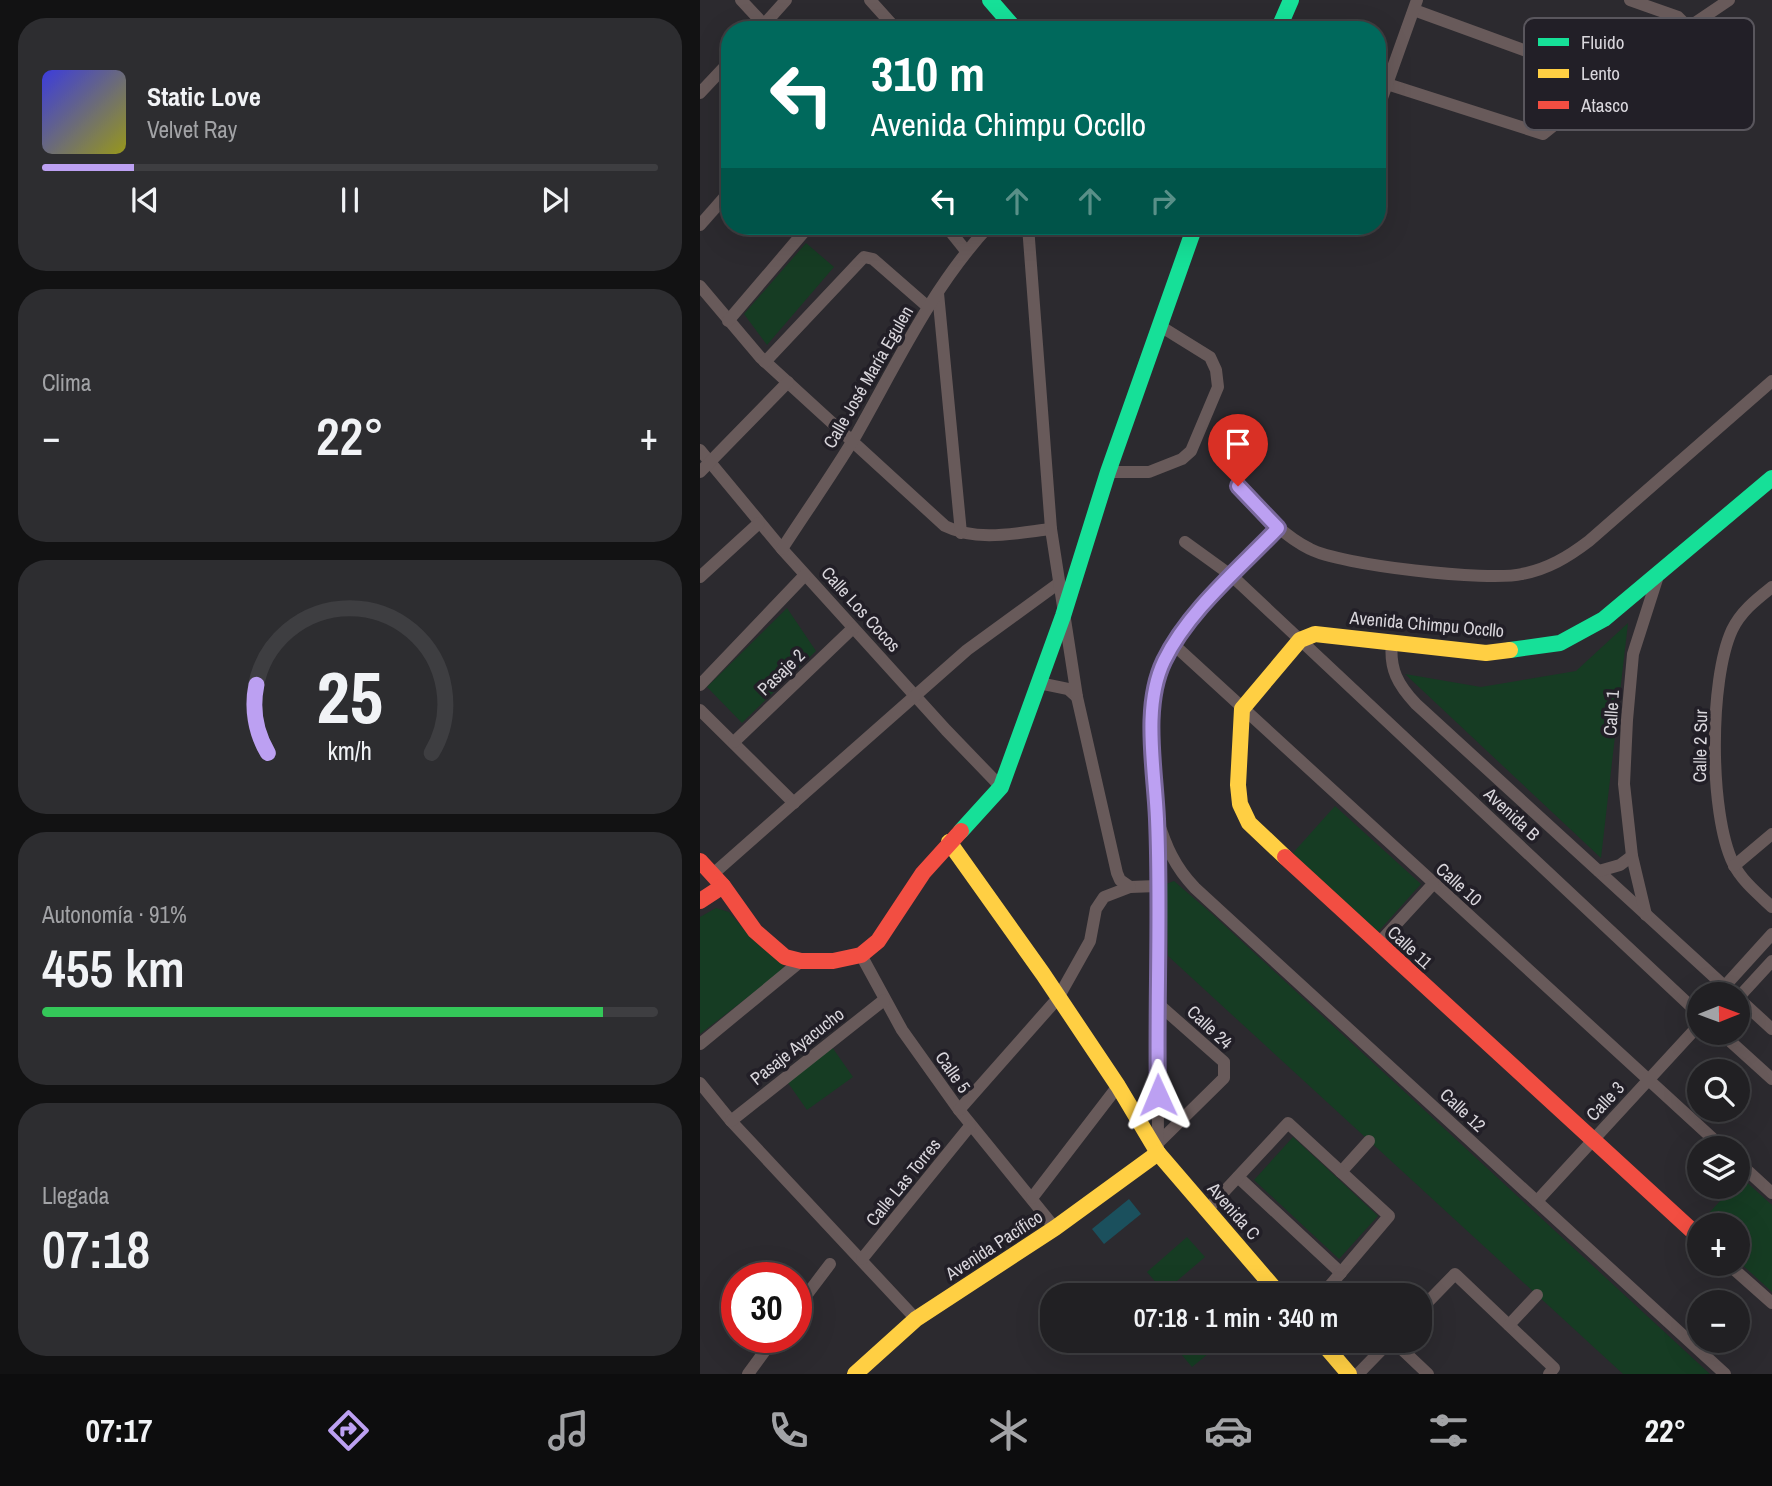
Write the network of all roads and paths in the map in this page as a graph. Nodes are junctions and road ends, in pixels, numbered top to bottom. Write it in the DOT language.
graph roads {
  1 [pos="741,0"];
  2 [pos="786,0"];
  3 [pos="870,0"];
  4 [pos="990,0"];
  5 [pos="1291,0"];
  6 [pos="1630,0"];
  7 [pos="1729,0"];
  8 [pos="1416,5"];
  9 [pos="1679,18"];
  10 [pos="1702,18"];
  11 [pos="758,21"];
  12 [pos="770,21"];
  13 [pos="889,21"];
  14 [pos="1008,21"];
  15 [pos="1282,21"];
  16 [pos="1524,48"];
  17 [pos="721,70"];
  18 [pos="1387,84"];
  19 [pos="701,89"];
  20 [pos="1524,128"];
  21 [pos="1531,130"];
  22 [pos="1549,130"];
  23 [pos="721,201"];
  24 [pos="700,225"];
  25 [pos="801,235"];
  26 [pos="953,235"];
  27 [pos="981,235"];
  28 [pos="1029,235"];
  29 [pos="1191,235"];
  30 [pos="966,251"];
  31 [pos="700,286"];
  32 [pos="938,293"];
  33 [pos="928,307"];
  34 [pos="728,321"];
  35 [pos="1160,326"];
  36 [pos="765,362"];
  37 [pos="788,382"];
  38 [pos="1772,382"];
  39 [pos="852,441"];
  40 [pos="700,450"];
  41 [pos="705,467"];
  42 [pos="1108,472"];
  43 [pos="1772,478"];
  44 [pos="1238,486"];
  45 [pos="759,523"];
  46 [pos="1278,528"];
  47 [pos="1051,529"];
  48 [pos="961,533"];
  49 [pos="1185,542"];
  50 [pos="782,549"];
  51 [pos="805,575"];
  52 [pos="1232,576"];
  53 [pos="1658,576"];
  54 [pos="700,578"];
  55 [pos="1059,583"];
  56 [pos="1770,593"];
  57 [pos="1063,616"];
  58 [pos="853,628"];
  59 [pos="1300,640"];
  60 [pos="1392,642"];
  61 [pos="1173,645"];
  62 [pos="1039,683"];
  63 [pos="700,685"];
  64 [pos="915,696"];
  65 [pos="1077,697"];
  66 [pos="1242,709"];
  67 [pos="700,710"];
  68 [pos="734,742"];
  69 [pos="1001,787"];
  70 [pos="794,803"];
  71 [pos="1157,818"];
  72 [pos="1772,834"];
  73 [pos="949,842"];
  74 [pos="1632,856"];
  75 [pos="1734,866"];
  76 [pos="1178,870"];
  77 [pos="708,871"];
  78 [pos="1599,871"];
  79 [pos="1157,881"];
  80 [pos="1433,884"];
  81 [pos="1130,887"];
  82 [pos="700,901"];
  83 [pos="1772,907"];
  84 [pos="1646,915"];
  85 [pos="1772,934"];
  86 [pos="1378,944"];
  87 [pos="861,955"];
  88 [pos="801,961"];
  89 [pos="1772,961"];
  90 [pos="1718,982"];
  91 [pos="1735,982"];
  92 [pos="1750,985"];
  93 [pos="1058,998"];
  94 [pos="1687,999"];
  95 [pos="884,1000"];
  96 [pos="1156,1002"];
  97 [pos="1750,1009"];
  98 [pos="1772,1029"];
  99 [pos="1687,1038"];
  100 [pos="700,1044"];
  101 [pos="1734,1045"];
  102 [pos="1772,1079"];
  103 [pos="1649,1080"];
  104 [pos="700,1083"];
  105 [pos="1118,1086"];
  106 [pos="959,1110"];
  107 [pos="731,1121"];
  108 [pos="970,1126"];
  109 [pos="1710,1136"];
  110 [pos="1593,1140"];
  111 [pos="1369,1141"];
  112 [pos="1158,1148"];
  113 [pos="1341,1172"];
  114 [pos="1750,1173"];
  115 [pos="1238,1177"];
  116 [pos="1772,1193"];
  117 [pos="1032,1198"];
  118 [pos="1537,1201"];
  119 [pos="1207,1210"];
  120 [pos="1687,1226"];
  121 [pos="1055,1228"];
  122 [pos="862,1259"];
  123 [pos="830,1264"];
  124 [pos="1341,1273"];
  125 [pos="1742,1276"];
  126 [pos="1270,1283"];
  127 [pos="1332,1283"];
  128 [pos="812,1288"];
  129 [pos="1537,1295"];
  130 [pos="1432,1298"];
  131 [pos="1772,1303"];
  132 [pos="916,1319"];
  133 [pos="1509,1325"];
  134 [pos="763,1353"];
  135 [pos="1331,1353"];
  136 [pos="1379,1353"];
  137 [pos="1406,1353"];
  138 [pos="1552,1371"];
  139 [pos="748,1374"];
  140 [pos="855,1374"];
  141 [pos="1349,1374"];
  142 [pos="1358,1374"];
  143 [pos="1428,1374"];
  144 [pos="1725,1374"];
  1 -- 11 [label="street"];
  2 -- 12 [label="street"];
  3 -- 13 [label="street"];
  4 -- 14 [label="street"];
  5 -- 15 [label="street"];
  6 -- 9 [label="street"];
  7 -- 10 [label="street"];
  8 -- 16 [label="street"];
  8 -- 18 [label="street"];
  17 -- 19 [label="street"];
  18 -- 20 [label="street"];
  21 -- 22 [label="street"];
  23 -- 24 [label="street"];
  25 -- 34 [label="street"];
  26 -- 30 [label="street"];
  27 -- 30 [label="street, Calle José María Egulen"];
  28 -- 47 [label="street"];
  29 -- 35 [label="street"];
  30 -- 32 [label="street, Calle José María Egulen"];
  31 -- 34 [label="street"];
  32 -- 33 [label="street, Calle José María Egulen"];
  32 -- 48 [label="street"];
  33 -- 36 [label="street"];
  33 -- 39 [label="street, Calle José María Egulen"];
  34 -- 36 [label="street"];
  35 -- 42 [label="street"];
  35 -- 42 [label="street"];
  36 -- 37 [label="street"];
  37 -- 39 [label="street"];
  37 -- 41 [label="street"];
  38 -- 46 [label="street"];
  39 -- 48 [label="street"];
  39 -- 50 [label="street, Calle José María Egulen"];
  40 -- 41 [label="street, Calle Los Cocos"];
  41 -- 45 [label="street, Calle Los Cocos"];
  42 -- 57 [label="street"];
  43 -- 53 [label="street, Avenida Chimpu Occllo"];
  44 -- 46 [label="street"];
  45 -- 50 [label="street, Calle Los Cocos"];
  45 -- 54 [label="street"];
  46 -- 52 [label="street"];
  47 -- 48 [label="street"];
  47 -- 55 [label="street"];
  49 -- 52 [label="street"];
  50 -- 51 [label="street, Calle Los Cocos"];
  51 -- 58 [label="street, Calle Los Cocos"];
  51 -- 63 [label="street"];
  52 -- 59 [label="street"];
  52 -- 61 [label="street"];
  53 -- 60 [label="street, Avenida Chimpu Occllo"];
  53 -- 74 [label="street, Calle 1"];
  55 -- 57 [label="street"];
  55 -- 64 [label="street"];
  56 -- 75 [label="street, Calle 2 Sur"];
  57 -- 62 [label="street"];
  57 -- 65 [label="street"];
  58 -- 64 [label="street, Calle Los Cocos"];
  58 -- 68 [label="street, Pasaje 2"];
  59 -- 60 [label="street, Avenida Chimpu Occllo"];
  59 -- 66 [label="street"];
  59 -- 94 [label="street, Avenida B"];
  60 -- 78 [label="street, Avenida B"];
  61 -- 66 [label="street, Calle 10"];
  61 -- 71 [label="street"];
  62 -- 65 [label="street"];
  62 -- 69 [label="street"];
  64 -- 69 [label="street, Calle Los Cocos"];
  64 -- 70 [label="street"];
  65 -- 81 [label="street"];
  66 -- 80 [label="street, Calle 10"];
  66 -- 86 [label="street, Calle 11"];
  67 -- 68 [label="street"];
  68 -- 70 [label="street"];
  69 -- 73 [label="street"];
  70 -- 77 [label="street"];
  71 -- 76 [label="street, Calle 12"];
  71 -- 79 [label="street"];
  72 -- 75 [label="street"];
  73 -- 87 [label="street"];
  73 -- 93 [label="street"];
  74 -- 78 [label="street"];
  74 -- 84 [label="street, Calle 1"];
  75 -- 83 [label="street, Calle 2 Sur"];
  76 -- 79 [label="street"];
  76 -- 118 [label="street, Calle 12"];
  77 -- 82 [label="street"];
  77 -- 88 [label="street"];
  78 -- 84 [label="street, Avenida B"];
  79 -- 81 [label="street"];
  79 -- 96 [label="street"];
  80 -- 86 [label="street"];
  80 -- 103 [label="street, Calle 10"];
  81 -- 93 [label="street"];
  84 -- 90 [label="street, Avenida B"];
  85 -- 91 [label="street"];
  86 -- 110 [label="street, Calle 11"];
  87 -- 88 [label="street"];
  87 -- 95 [label="street, Calle 5"];
  88 -- 100 [label="street"];
  89 -- 92 [label="street"];
  93 -- 105 [label="street"];
  93 -- 106 [label="street"];
  95 -- 106 [label="street, Calle 5"];
  95 -- 107 [label="street, Pasaje Ayacucho"];
  96 -- 112 [label="street"];
  96 -- 112 [label="street, Calle 24"];
  97 -- 98 [label="street"];
  99 -- 103 [label="street, Calle 3"];
  101 -- 102 [label="street"];
  103 -- 109 [label="street, Calle 10"];
  103 -- 110 [label="street, Calle 3"];
  104 -- 107 [label="street"];
  105 -- 112 [label="street"];
  105 -- 117 [label="street"];
  106 -- 108 [label="street, Calle 5"];
  107 -- 122 [label="street"];
  108 -- 117 [label="street, Calle 5"];
  108 -- 122 [label="street, Calle Las Torres"];
  110 -- 118 [label="street, Calle 3"];
  110 -- 120 [label="street, Calle 11"];
  111 -- 113 [label="street"];
  112 -- 119 [label="street, Avenida C"];
  112 -- 121 [label="street, Avenida Pacífico"];
  113 -- 115 [label="street"];
  113 -- 124 [label="street"];
  114 -- 116 [label="street"];
  115 -- 119 [label="street"];
  115 -- 124 [label="street"];
  117 -- 121 [label="street, Calle 5"];
  118 -- 144 [label="street, Calle 12"];
  119 -- 126 [label="street, Avenida C"];
  121 -- 132 [label="street, Avenida Pacífico"];
  122 -- 132 [label="street"];
  123 -- 128 [label="street"];
  124 -- 127 [label="street"];
  125 -- 131 [label="street"];
  129 -- 133 [label="street"];
  130 -- 133 [label="street"];
  132 -- 140 [label="street, Avenida Pacífico"];
  133 -- 138 [label="street"];
  134 -- 139 [label="street"];
  135 -- 141 [label="street"];
  136 -- 142 [label="street"];
  137 -- 143 [label="street"];
}
